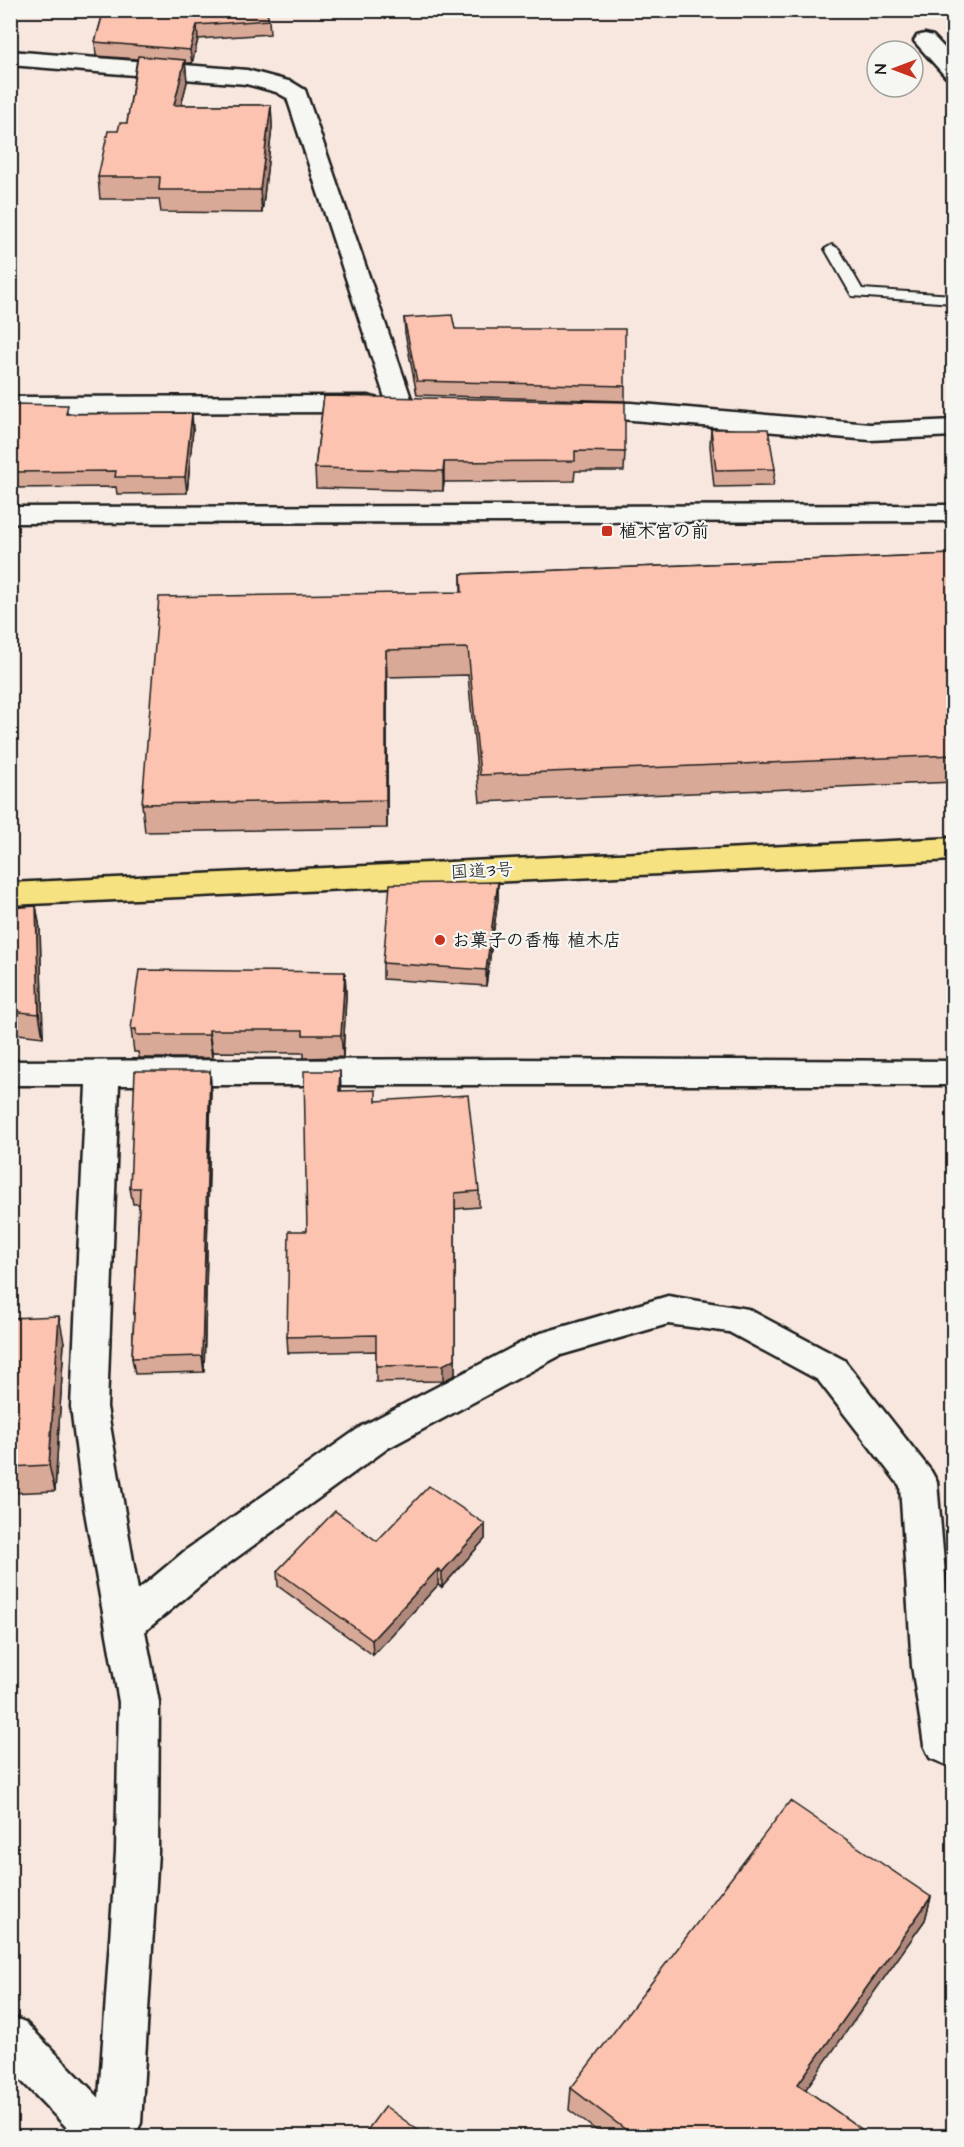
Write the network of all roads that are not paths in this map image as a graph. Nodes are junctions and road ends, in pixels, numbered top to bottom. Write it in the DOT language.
graph roads {
  1 [pos="925,41"];
  2 [pos="10,58"];
  3 [pos="954,72"];
  4 [pos="832,249"];
  5 [pos="954,299"];
  6 [pos="10,405"];
  7 [pos="562,409"];
  8 [pos="954,428"];
  9 [pos="954,513"];
  10 [pos="10,515"];
  11 [pos="954,849"];
  12 [pos="10,894"];
  13 [pos="103,1072"];
  14 [pos="10,1073"];
  15 [pos="954,1073"];
  16 [pos="125,1624"];
  17 [pos="954,1750"];
  18 [pos="10,2037"];
  19 [pos="105,2136"];
  1 -- 3 [label="street"];
  2 -- 6 [label="street"];
  4 -- 5 [label="lane"];
  7 -- 8 [label="street"];
  9 -- 10 [label="street"];
  11 -- 12 [label="highway, 国道3号"];
  13 -- 14 [label="street"];
  13 -- 15 [label="street"];
  13 -- 16 [label="street"];
  16 -- 17 [label="street"];
  16 -- 19 [label="street"];
  18 -- 19 [label="street"];
}
